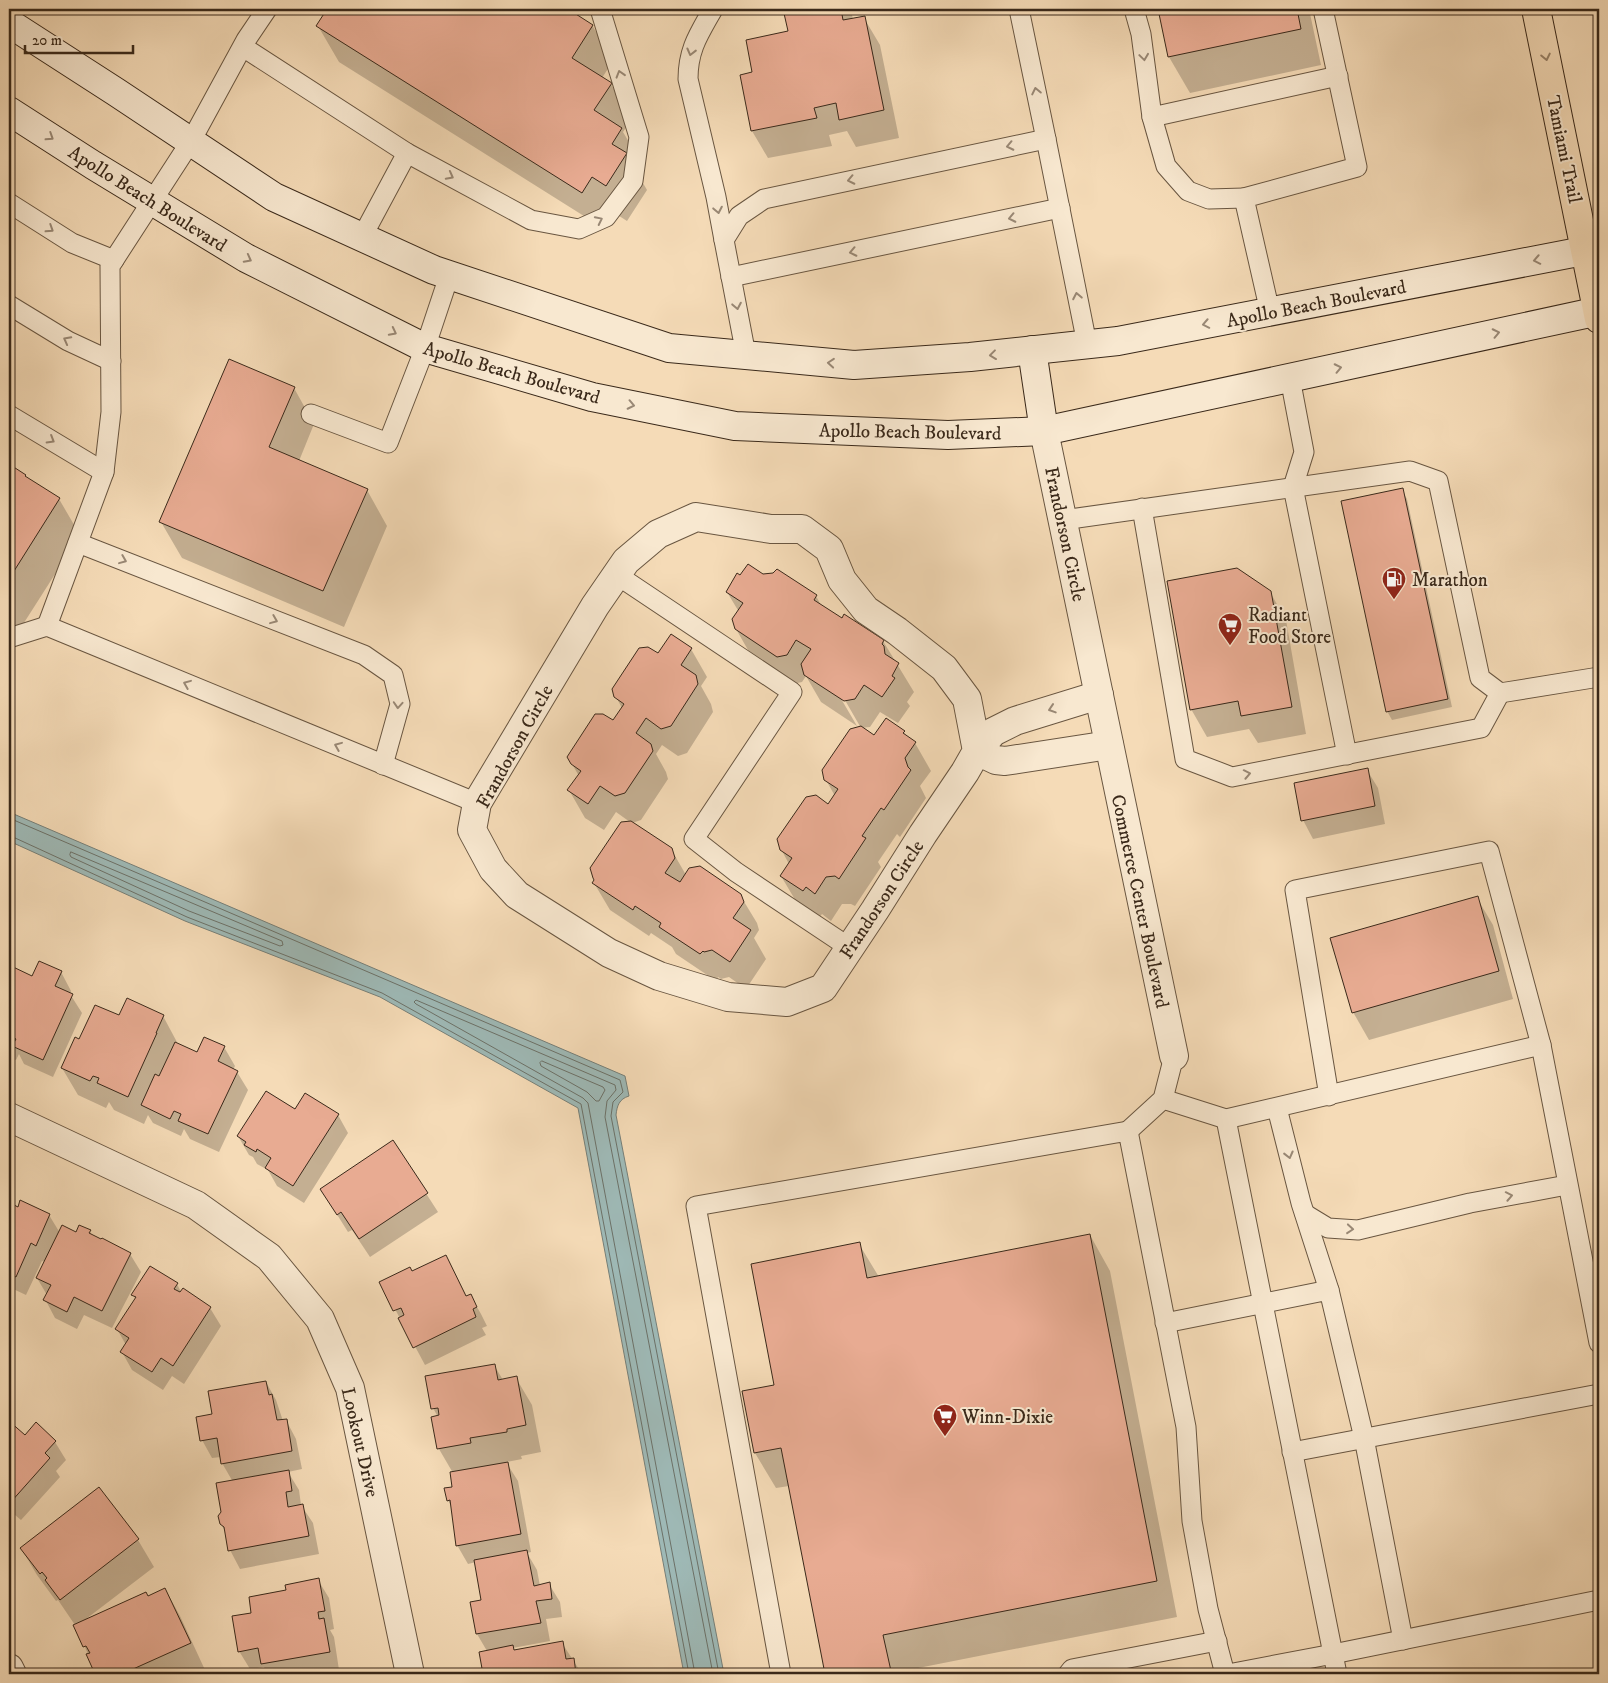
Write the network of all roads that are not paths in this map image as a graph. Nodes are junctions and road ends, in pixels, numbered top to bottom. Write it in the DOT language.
graph roads {
  1 [pos="267,9"];
  2 [pos="600,9"];
  3 [pos="713,9"];
  4 [pos="1019,9"];
  5 [pos="1134,9"];
  6 [pos="1323,9"];
  7 [pos="1536,9"];
  8 [pos="9,23"];
  9 [pos="242,47"];
  10 [pos="1338,76"];
  11 [pos="9,111"];
  12 [pos="1152,116"];
  13 [pos="1046,139"];
  14 [pos="191,141"];
  15 [pos="407,153"];
  16 [pos="1244,198"];
  17 [pos="152,201"];
  18 [pos="9,203"];
  19 [pos="1060,208"];
  20 [pos="362,237"];
  21 [pos="724,240"];
  22 [pos="1592,249"];
  23 [pos="114,260"];
  24 [pos="449,276"];
  25 [pos="731,277"];
  26 [pos="9,305"];
  27 [pos="1270,312"];
  28 [pos="1599,314"];
  29 [pos="1087,344"];
  30 [pos="425,348"];
  31 [pos="1032,350"];
  32 [pos="746,355"];
  33 [pos="111,361"];
  34 [pos="1290,378"];
  35 [pos="311,414"];
  36 [pos="9,415"];
  37 [pos="1044,431"];
  38 [pos="104,472"];
  39 [pos="1293,487"];
  40 [pos="1142,508"];
  41 [pos="1063,520"];
  42 [pos="78,542"];
  43 [pos="617,575"];
  44 [pos="47,626"];
  45 [pos="9,638"];
  46 [pos="1599,677"];
  47 [pos="1500,694"];
  48 [pos="1098,696"];
  49 [pos="1109,745"];
  50 [pos="977,751"];
  51 [pos="1347,755"];
  52 [pos="383,765"];
  53 [pos="477,803"];
  54 [pos="850,948"];
  55 [pos="1541,1045"];
  56 [pos="1174,1056"];
  57 [pos="1330,1096"];
  58 [pos="1163,1099"];
  59 [pos="1277,1108"];
  60 [pos="9,1117"];
  61 [pos="1226,1119"];
  62 [pos="1128,1131"];
  63 [pos="1567,1185"];
  64 [pos="1305,1214"];
  65 [pos="1329,1290"];
  66 [pos="1263,1304"];
  67 [pos="1165,1323"];
  68 [pos="1599,1343"];
  69 [pos="1599,1394"];
  70 [pos="1364,1438"];
  71 [pos="1292,1452"];
  72 [pos="1599,1600"];
  73 [pos="1403,1640"];
  74 [pos="1217,1642"];
  75 [pos="1333,1654"];
  76 [pos="9,1668"];
  77 [pos="12,1674"];
  78 [pos="410,1674"];
  79 [pos="781,1674"];
  80 [pos="1068,1674"];
  81 [pos="1227,1674"];
  82 [pos="1337,1674"];
  1 -- 9 [label="lane"];
  15 -- 2 [label="lane, one-way"];
  3 -- 21 [label="lane, one-way"];
  13 -- 4 [label="lane, one-way"];
  5 -- 12 [label="lane, one-way"];
  6 -- 10 [label="lane"];
  7 -- 22 [label="main road, Tamiami Trail, one-way"];
  8 -- 14 [label="main road, Apollo Beach Boulevard"];
  9 -- 14 [label="lane"];
  9 -- 15 [label="lane"];
  10 -- 12 [label="lane"];
  10 -- 16 [label="lane"];
  11 -- 17 [label="main road, Apollo Beach Boulevard, one-way"];
  12 -- 16 [label="lane"];
  13 -- 19 [label="lane"];
  13 -- 21 [label="lane, one-way"];
  14 -- 17 [label="lane"];
  14 -- 20 [label="main road, Apollo Beach Boulevard"];
  15 -- 20 [label="lane"];
  16 -- 27 [label="lane"];
  17 -- 23 [label="lane"];
  17 -- 30 [label="main road, Apollo Beach Boulevard, one-way"];
  18 -- 23 [label="lane, one-way"];
  19 -- 25 [label="lane, one-way"];
  29 -- 19 [label="lane, one-way"];
  20 -- 24 [label="main road, Apollo Beach Boulevard"];
  21 -- 25 [label="lane"];
  22 -- 27 [label="main road, Apollo Beach Boulevard, one-way"];
  22 -- 28 [label="main road, Tamiami Trail"];
  23 -- 33 [label="lane"];
  24 -- 30 [label="lane"];
  24 -- 32 [label="main road, Apollo Beach Boulevard"];
  25 -- 32 [label="lane, one-way"];
  33 -- 26 [label="lane, one-way"];
  27 -- 29 [label="main road, Apollo Beach Boulevard, one-way"];
  34 -- 28 [label="main road, Apollo Beach Boulevard, one-way"];
  29 -- 31 [label="main road, Apollo Beach Boulevard"];
  30 -- 35 [label="lane"];
  30 -- 37 [label="main road, Apollo Beach Boulevard, one-way"];
  31 -- 32 [label="main road, Apollo Beach Boulevard, one-way"];
  31 -- 37 [label="main road"];
  33 -- 38 [label="lane"];
  34 -- 37 [label="main road, Apollo Beach Boulevard"];
  34 -- 39 [label="lane"];
  36 -- 38 [label="lane, one-way"];
  37 -- 41 [label="main road, Frandorson Circle"];
  38 -- 42 [label="lane"];
  39 -- 40 [label="lane"];
  39 -- 47 [label="lane"];
  39 -- 51 [label="lane"];
  40 -- 41 [label="lane"];
  40 -- 51 [label="lane, one-way"];
  41 -- 48 [label="main road, Frandorson Circle"];
  42 -- 44 [label="lane"];
  42 -- 52 [label="lane, one-way"];
  43 -- 50 [label="main road, Frandorson Circle"];
  43 -- 53 [label="main road, Frandorson Circle"];
  43 -- 54 [label="lane"];
  44 -- 45 [label="lane"];
  52 -- 44 [label="lane, one-way"];
  46 -- 47 [label="lane"];
  47 -- 51 [label="lane"];
  48 -- 49 [label="main road, Frandorson Circle"];
  48 -- 50 [label="main road, Frandorson Circle, one-way"];
  49 -- 50 [label="main road"];
  49 -- 56 [label="main road, Commerce Center Boulevard"];
  50 -- 54 [label="main road, Frandorson Circle"];
  52 -- 53 [label="lane"];
  53 -- 54 [label="main road, Frandorson Circle"];
  55 -- 57 [label="lane"];
  55 -- 57 [label="lane"];
  55 -- 63 [label="lane"];
  56 -- 58 [label="lane"];
  57 -- 59 [label="lane"];
  58 -- 61 [label="lane"];
  58 -- 62 [label="lane"];
  59 -- 61 [label="lane"];
  59 -- 64 [label="lane, one-way"];
  60 -- 78 [label="main road, Lookout Drive"];
  61 -- 66 [label="lane"];
  62 -- 67 [label="lane"];
  62 -- 79 [label="lane"];
  64 -- 63 [label="lane, one-way"];
  63 -- 68 [label="lane"];
  64 -- 65 [label="lane"];
  65 -- 66 [label="lane"];
  65 -- 70 [label="lane"];
  66 -- 67 [label="lane"];
  66 -- 71 [label="lane"];
  67 -- 74 [label="lane"];
  69 -- 70 [label="lane"];
  70 -- 71 [label="lane"];
  70 -- 73 [label="lane"];
  71 -- 75 [label="lane"];
  72 -- 73 [label="lane"];
  73 -- 75 [label="lane"];
  74 -- 80 [label="lane"];
  74 -- 81 [label="lane"];
  75 -- 81 [label="lane"];
  75 -- 82 [label="lane"];
  76 -- 77 [label="main road"];
}
